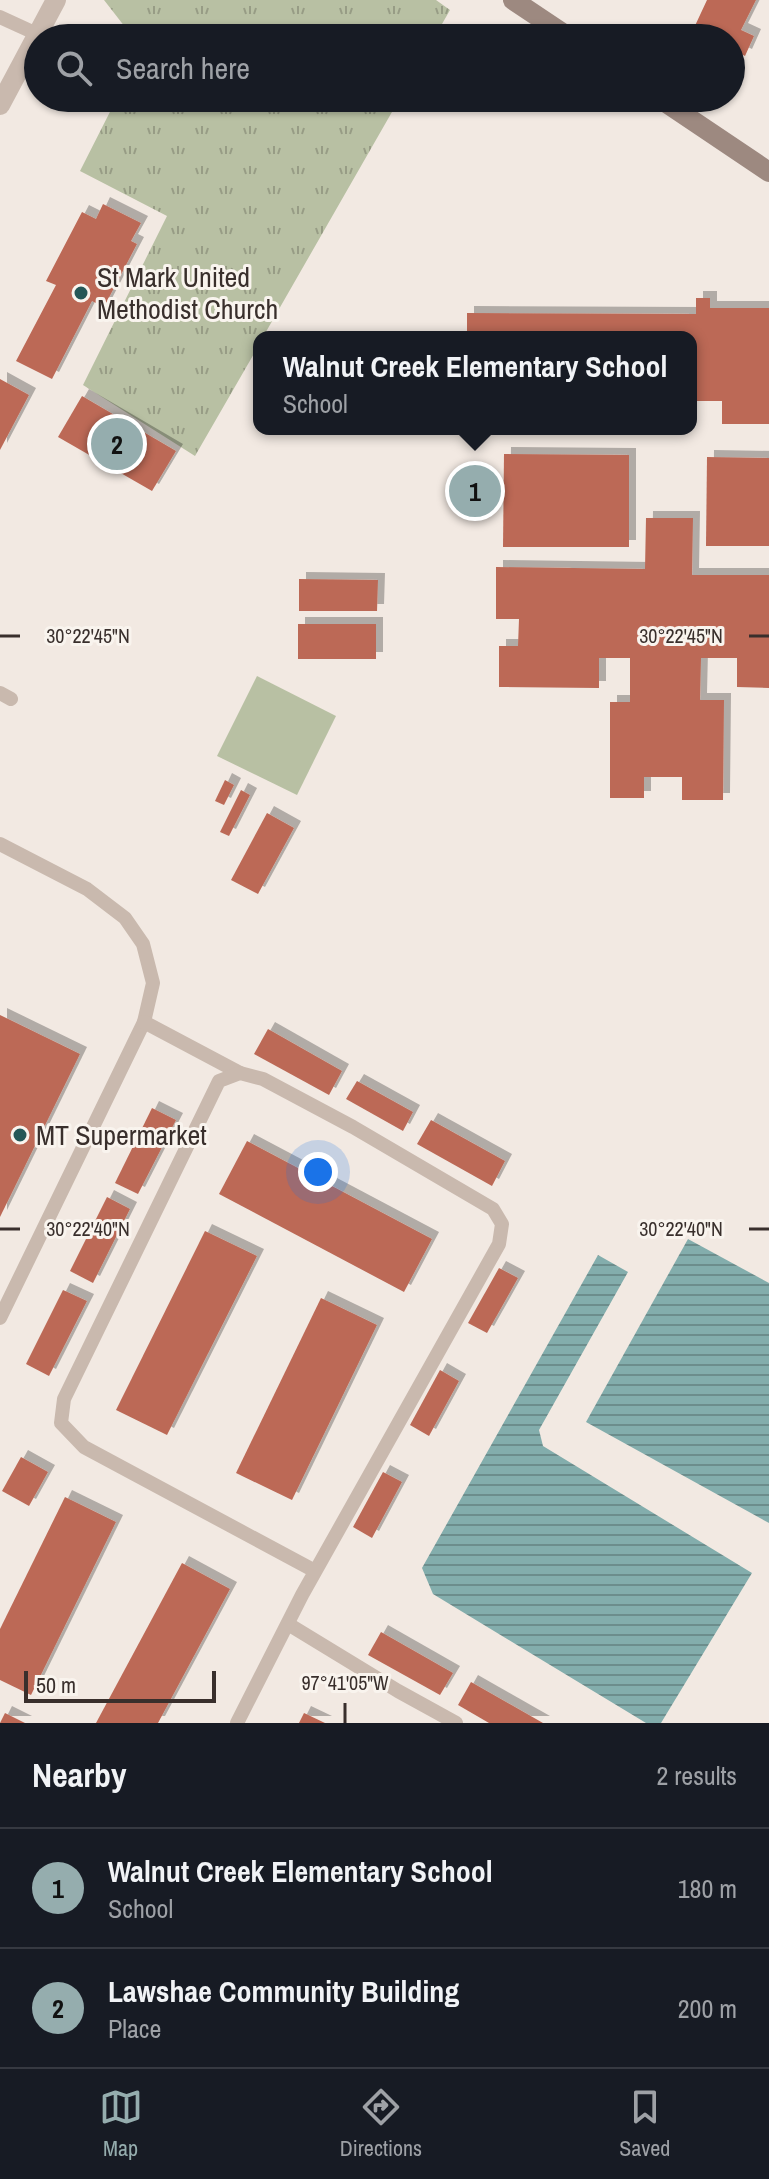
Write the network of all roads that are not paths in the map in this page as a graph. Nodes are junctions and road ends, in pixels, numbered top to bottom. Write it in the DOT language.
graph roads {
  1 [pos="56,0"];
  2 [pos="513,0"];
  3 [pos="0,17"];
  4 [pos="43,24"];
  5 [pos="549,24"];
  6 [pos="24,28"];
  7 [pos="24,59"];
  8 [pos="0,105"];
  9 [pos="680,112"];
  10 [pos="769,172"];
  11 [pos="0,844"];
  12 [pos="144,1022"];
  13 [pos="240,1073"];
  14 [pos="0,1318"];
  15 [pos="315,1571"];
  16 [pos="288,1624"];
  17 [pos="237,1723"];
  18 [pos="456,1723"];
  1 -- 4 [label="street"];
  2 -- 5 [label="main road"];
  3 -- 6 [label="lane"];
  7 -- 8 [label="street"];
  9 -- 10 [label="main road"];
  11 -- 12 [label="lane"];
  12 -- 13 [label="lane"];
  12 -- 14 [label="lane"];
  13 -- 15 [label="lane"];
  13 -- 15 [label="lane"];
  15 -- 16 [label="lane"];
  16 -- 17 [label="lane"];
  16 -- 18 [label="lane"];
}
